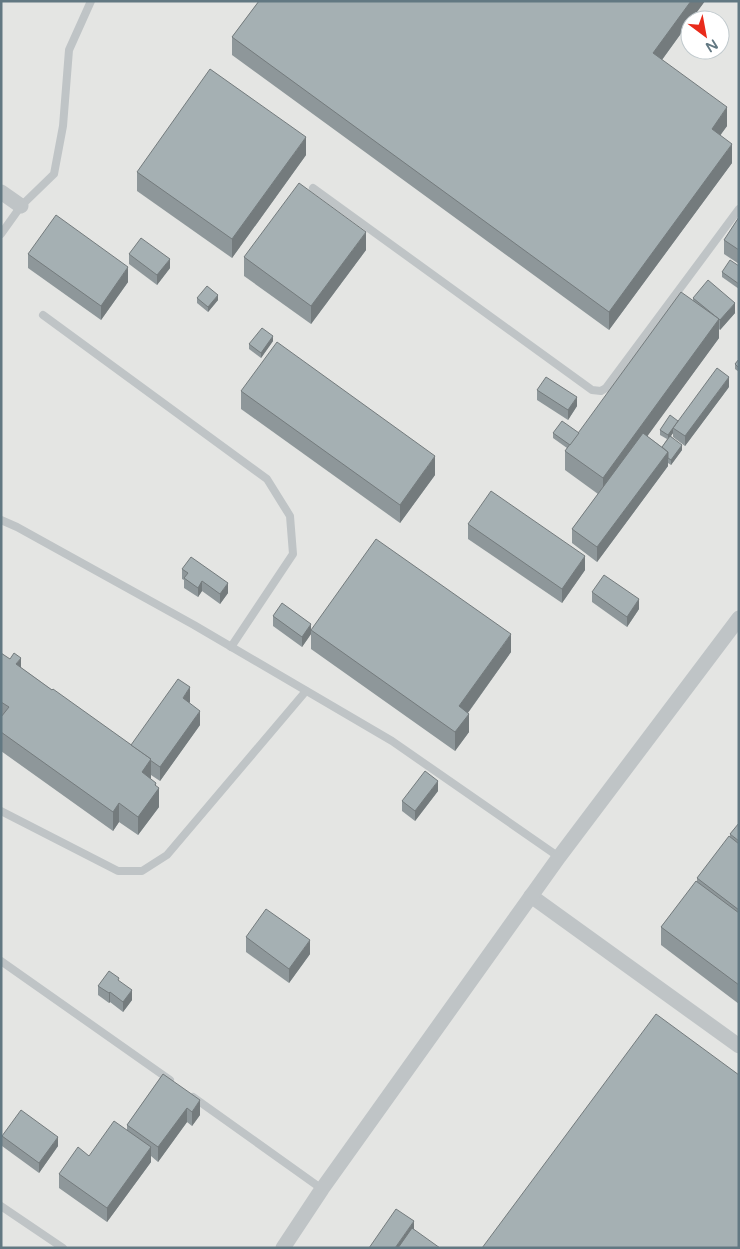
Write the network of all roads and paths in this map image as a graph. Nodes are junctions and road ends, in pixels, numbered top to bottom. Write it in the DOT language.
graph roads {
  1 [pos="91,1"];
  2 [pos="313,188"];
  3 [pos="1,192"];
  4 [pos="21,206"];
  5 [pos="739,208"];
  6 [pos="1,234"];
  7 [pos="43,315"];
  8 [pos="1,520"];
  9 [pos="739,618"];
  10 [pos="231,647"];
  11 [pos="306,691"];
  12 [pos="1,811"];
  13 [pos="559,858"];
  14 [pos="531,896"];
  15 [pos="1,961"];
  16 [pos="739,1046"];
  17 [pos="178,1086"];
  18 [pos="186,1092"];
  19 [pos="322,1189"];
  20 [pos="1,1206"];
  21 [pos="63,1248"];
  22 [pos="282,1248"];
  1 -- 4 [label="lane"];
  2 -- 5 [label="lane"];
  3 -- 4 [label="street"];
  4 -- 6 [label="lane"];
  7 -- 10 [label="lane"];
  8 -- 10 [label="lane"];
  9 -- 13 [label="street"];
  10 -- 11 [label="lane"];
  11 -- 12 [label="lane"];
  11 -- 13 [label="lane"];
  13 -- 14 [label="street"];
  14 -- 16 [label="street"];
  14 -- 19 [label="street"];
  15 -- 17 [label="lane"];
  18 -- 19 [label="lane"];
  19 -- 22 [label="street"];
  20 -- 21 [label="lane"];
}
